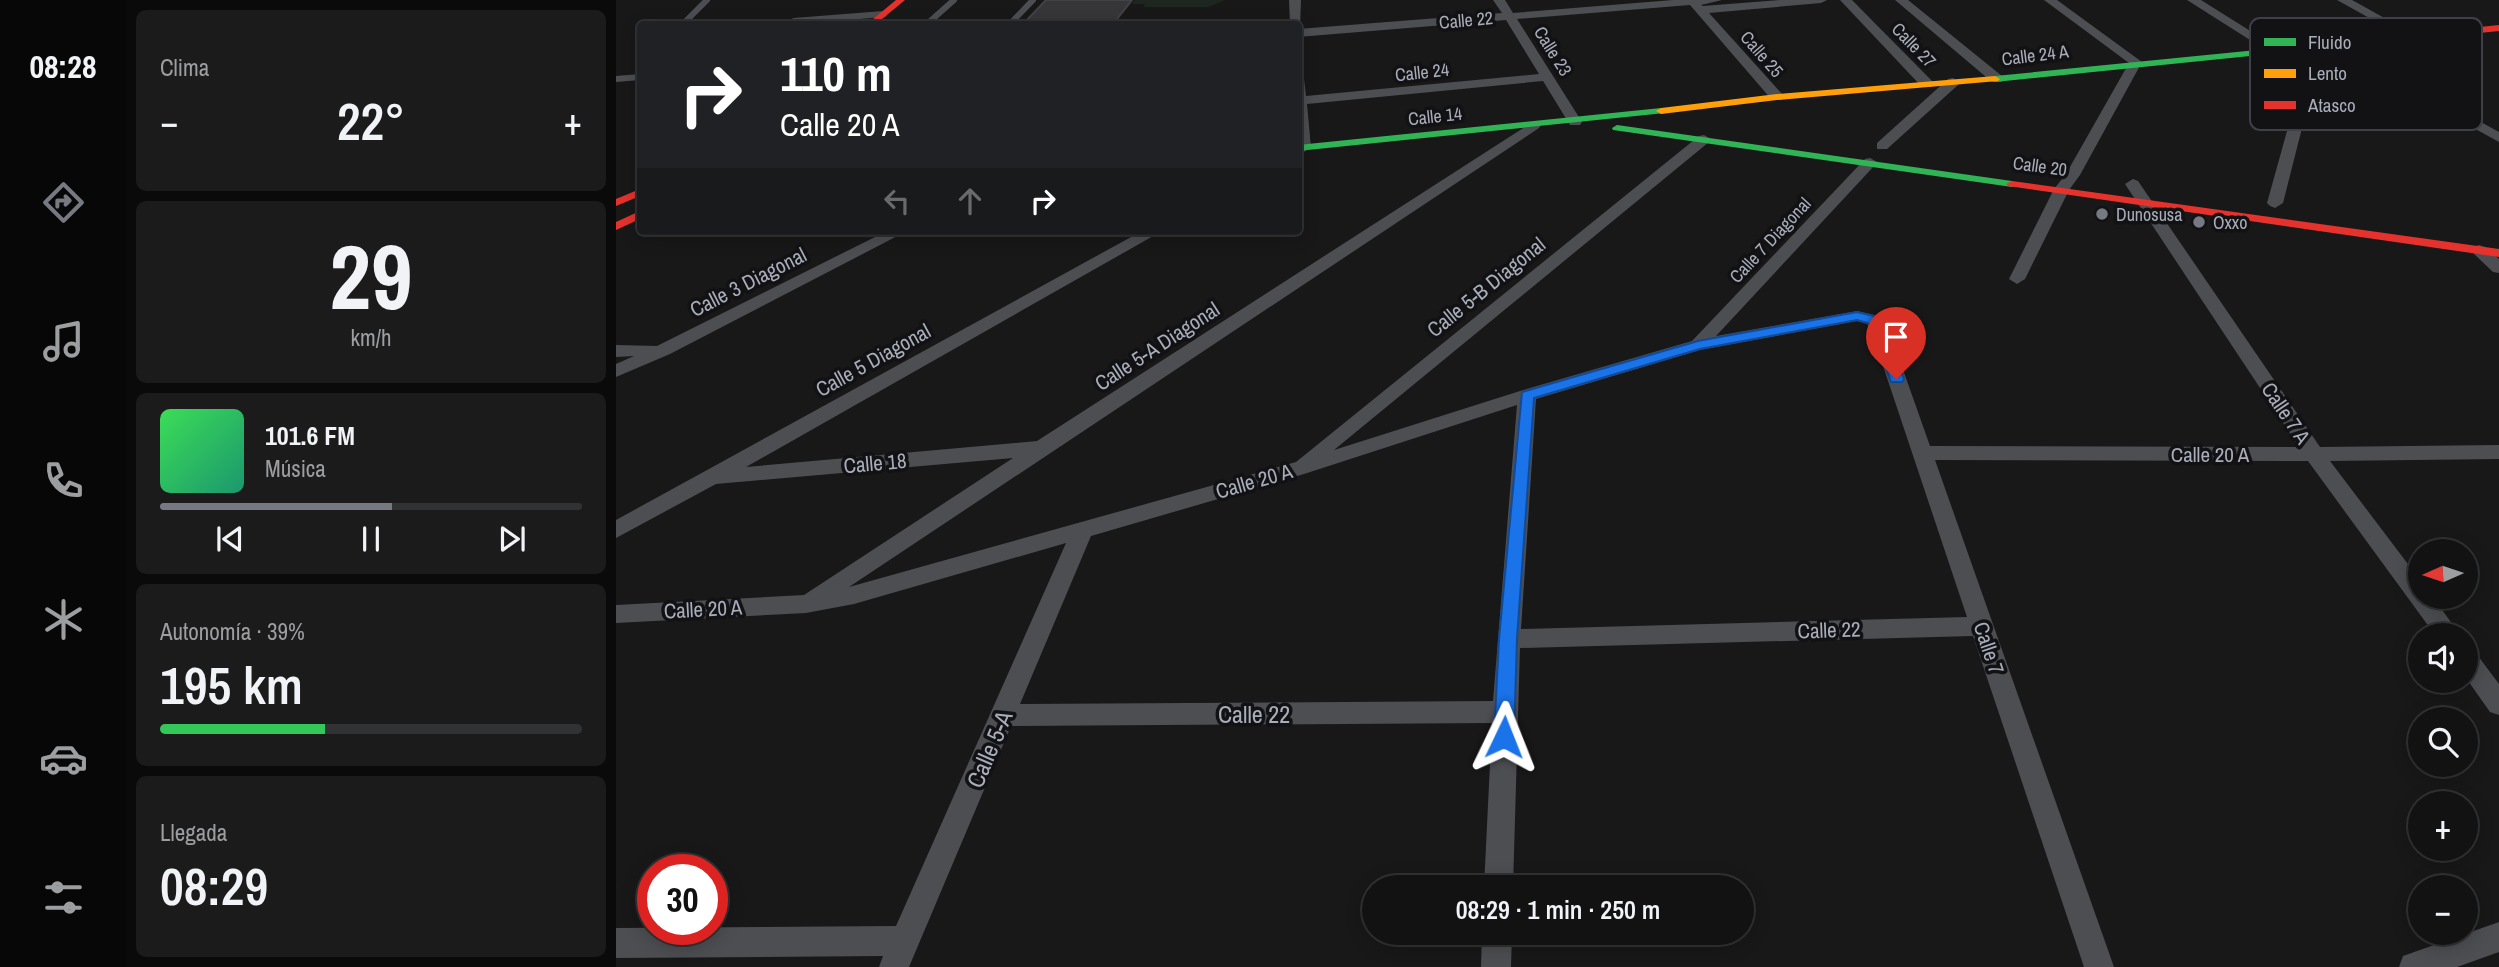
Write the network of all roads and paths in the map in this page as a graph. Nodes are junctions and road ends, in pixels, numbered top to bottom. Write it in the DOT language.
graph roads {
  1 [pos="707,0"];
  2 [pos="901,0"];
  3 [pos="921,0"];
  4 [pos="954,0"];
  5 [pos="1033,0"];
  6 [pos="1295,0"];
  7 [pos="1499,0"];
  8 [pos="1716,0"];
  9 [pos="1821,0"];
  10 [pos="1846,0"];
  11 [pos="1901,0"];
  12 [pos="2050,0"];
  13 [pos="2193,0"];
  14 [pos="2343,0"];
  15 [pos="1769,2"];
  16 [pos="1629,4"];
  17 [pos="1697,6"];
  18 [pos="1511,16"];
  19 [pos="2377,18"];
  20 [pos="687,21"];
  21 [pos="794,21"];
  22 [pos="882,21"];
  23 [pos="930,21"];
  24 [pos="1013,21"];
  25 [pos="1296,21"];
  26 [pos="1302,33"];
  27 [pos="2250,35"];
  28 [pos="2250,51"];
  29 [pos="2136,62"];
  30 [pos="637,77"];
  31 [pos="1548,77"];
  32 [pos="616,79"];
  33 [pos="1997,79"];
  34 [pos="1953,82"];
  35 [pos="1927,84"];
  36 [pos="1777,97"];
  37 [pos="1302,101"];
  38 [pos="1648,113"];
  39 [pos="1703,121"];
  40 [pos="1575,122"];
  41 [pos="1534,125"];
  42 [pos="2482,129"];
  43 [pos="2297,130"];
  44 [pos="2499,138"];
  45 [pos="1704,139"];
  46 [pos="1875,145"];
  47 [pos="1302,149"];
  48 [pos="1909,150"];
  49 [pos="1870,162"];
  50 [pos="2070,179"];
  51 [pos="2127,183"];
  52 [pos="2159,187"];
  53 [pos="2144,201"];
  54 [pos="2275,203"];
  55 [pos="637,216"];
  56 [pos="616,224"];
  57 [pos="890,235"];
  58 [pos="1147,235"];
  59 [pos="2479,250"];
  60 [pos="2499,253"];
  61 [pos="2499,268"];
  62 [pos="2017,279"];
  63 [pos="1880,330"];
  64 [pos="1698,345"];
  65 [pos="664,350"];
  66 [pos="616,351"];
  67 [pos="616,371"];
  68 [pos="1527,396"];
  69 [pos="1042,448"];
  70 [pos="2499,452"];
  71 [pos="1922,453"];
  72 [pos="2314,454"];
  73 [pos="1297,469"];
  74 [pos="708,477"];
  75 [pos="616,530"];
  76 [pos="1082,531"];
  77 [pos="806,604"];
  78 [pos="616,614"];
  79 [pos="2439,623"];
  80 [pos="1981,626"];
  81 [pos="1508,639"];
  82 [pos="2478,675"];
  83 [pos="2499,704"];
  84 [pos="1505,712"];
  85 [pos="1003,715"];
  86 [pos="1499,875"];
  87 [pos="2499,937"];
  88 [pos="616,943"];
  89 [pos="1497,945"];
  90 [pos="900,954"];
  91 [pos="1496,967"];
  92 [pos="2099,967"];
  93 [pos="2414,967"];
  1 -- 20 [label="lane"];
  2 -- 22 [label="street"];
  3 -- 22 [label="street"];
  4 -- 23 [label="lane"];
  5 -- 24 [label="lane"];
  6 -- 25 [label="street"];
  7 -- 18 [label="street, Calle 23"];
  8 -- 17 [label="street, Calle 22"];
  9 -- 15 [label="street"];
  10 -- 35 [label="street, Calle 27"];
  11 -- 33 [label="street"];
  12 -- 29 [label="street"];
  13 -- 27 [label="street"];
  14 -- 19 [label="street"];
  15 -- 17 [label="street"];
  16 -- 17 [label="street, Calle 22"];
  16 -- 18 [label="street, Calle 22"];
  17 -- 36 [label="street, Calle 25"];
  18 -- 26 [label="street, Calle 22"];
  18 -- 31 [label="street, Calle 23"];
  21 -- 22 [label="lane"];
  28 -- 29 [label="street, Calle 24 A"];
  29 -- 33 [label="street, Calle 24 A"];
  29 -- 50 [label="street"];
  30 -- 32 [label="lane"];
  31 -- 37 [label="street, Calle 24"];
  31 -- 40 [label="street, Calle 23"];
  33 -- 34 [label="street, Calle 24 A"];
  34 -- 35 [label="street, Calle 24 A"];
  34 -- 46 [label="street"];
  35 -- 36 [label="street, Calle 24 A"];
  36 -- 38 [label="street, Calle 24 A"];
  38 -- 39 [label="street"];
  38 -- 40 [label="street, Calle 24 A"];
  40 -- 41 [label="street, Calle 14"];
  40 -- 45 [label="street, Calle 20"];
  41 -- 47 [label="street, Calle 14"];
  41 -- 69 [label="street, Calle 5-A Diagonal"];
  42 -- 44 [label="street"];
  43 -- 54 [label="street"];
  45 -- 49 [label="street, Calle 20"];
  45 -- 73 [label="street, Calle 5-B Diagonal"];
  46 -- 48 [label="street"];
  49 -- 50 [label="street, Calle 20"];
  49 -- 64 [label="street, Calle 7 Diagonal"];
  50 -- 53 [label="street, Calle 20"];
  50 -- 62 [label="street"];
  51 -- 52 [label="street"];
  51 -- 53 [label="street, Calle 7 A"];
  53 -- 59 [label="street, Calle 20"];
  53 -- 72 [label="street, Calle 7 A"];
  55 -- 56 [label="street"];
  57 -- 65 [label="street, Calle 3 Diagonal"];
  58 -- 74 [label="street, Calle 5 Diagonal"];
  59 -- 60 [label="street, Calle 20"];
  59 -- 61 [label="street"];
  63 -- 64 [label="street, Calle 20 A"];
  63 -- 71 [label="street, Calle 7"];
  64 -- 68 [label="street, Calle 20 A"];
  65 -- 66 [label="street"];
  65 -- 67 [label="street, Calle 3 Diagonal"];
  68 -- 73 [label="street, Calle 20 A"];
  68 -- 81 [label="street"];
  69 -- 74 [label="street, Calle 18"];
  69 -- 77 [label="street, Calle 5-A Diagonal"];
  70 -- 72 [label="street, Calle 20 A"];
  71 -- 72 [label="street, Calle 20 A"];
  71 -- 80 [label="street, Calle 7"];
  72 -- 79 [label="street, Calle 7 A"];
  73 -- 76 [label="street, Calle 20 A"];
  74 -- 75 [label="street, Calle 5 Diagonal"];
  76 -- 77 [label="street, Calle 20 A"];
  76 -- 85 [label="street, Calle 5-A"];
  77 -- 78 [label="street, Calle 20 A"];
  80 -- 81 [label="street, Calle 22"];
  80 -- 92 [label="street, Calle 7"];
  81 -- 84 [label="street"];
  82 -- 83 [label="street"];
  84 -- 85 [label="street, Calle 22"];
  84 -- 86 [label="street"];
  85 -- 90 [label="street, Calle 5-A"];
  87 -- 93 [label="street"];
  88 -- 90 [label="street"];
  89 -- 91 [label="street"];
}
